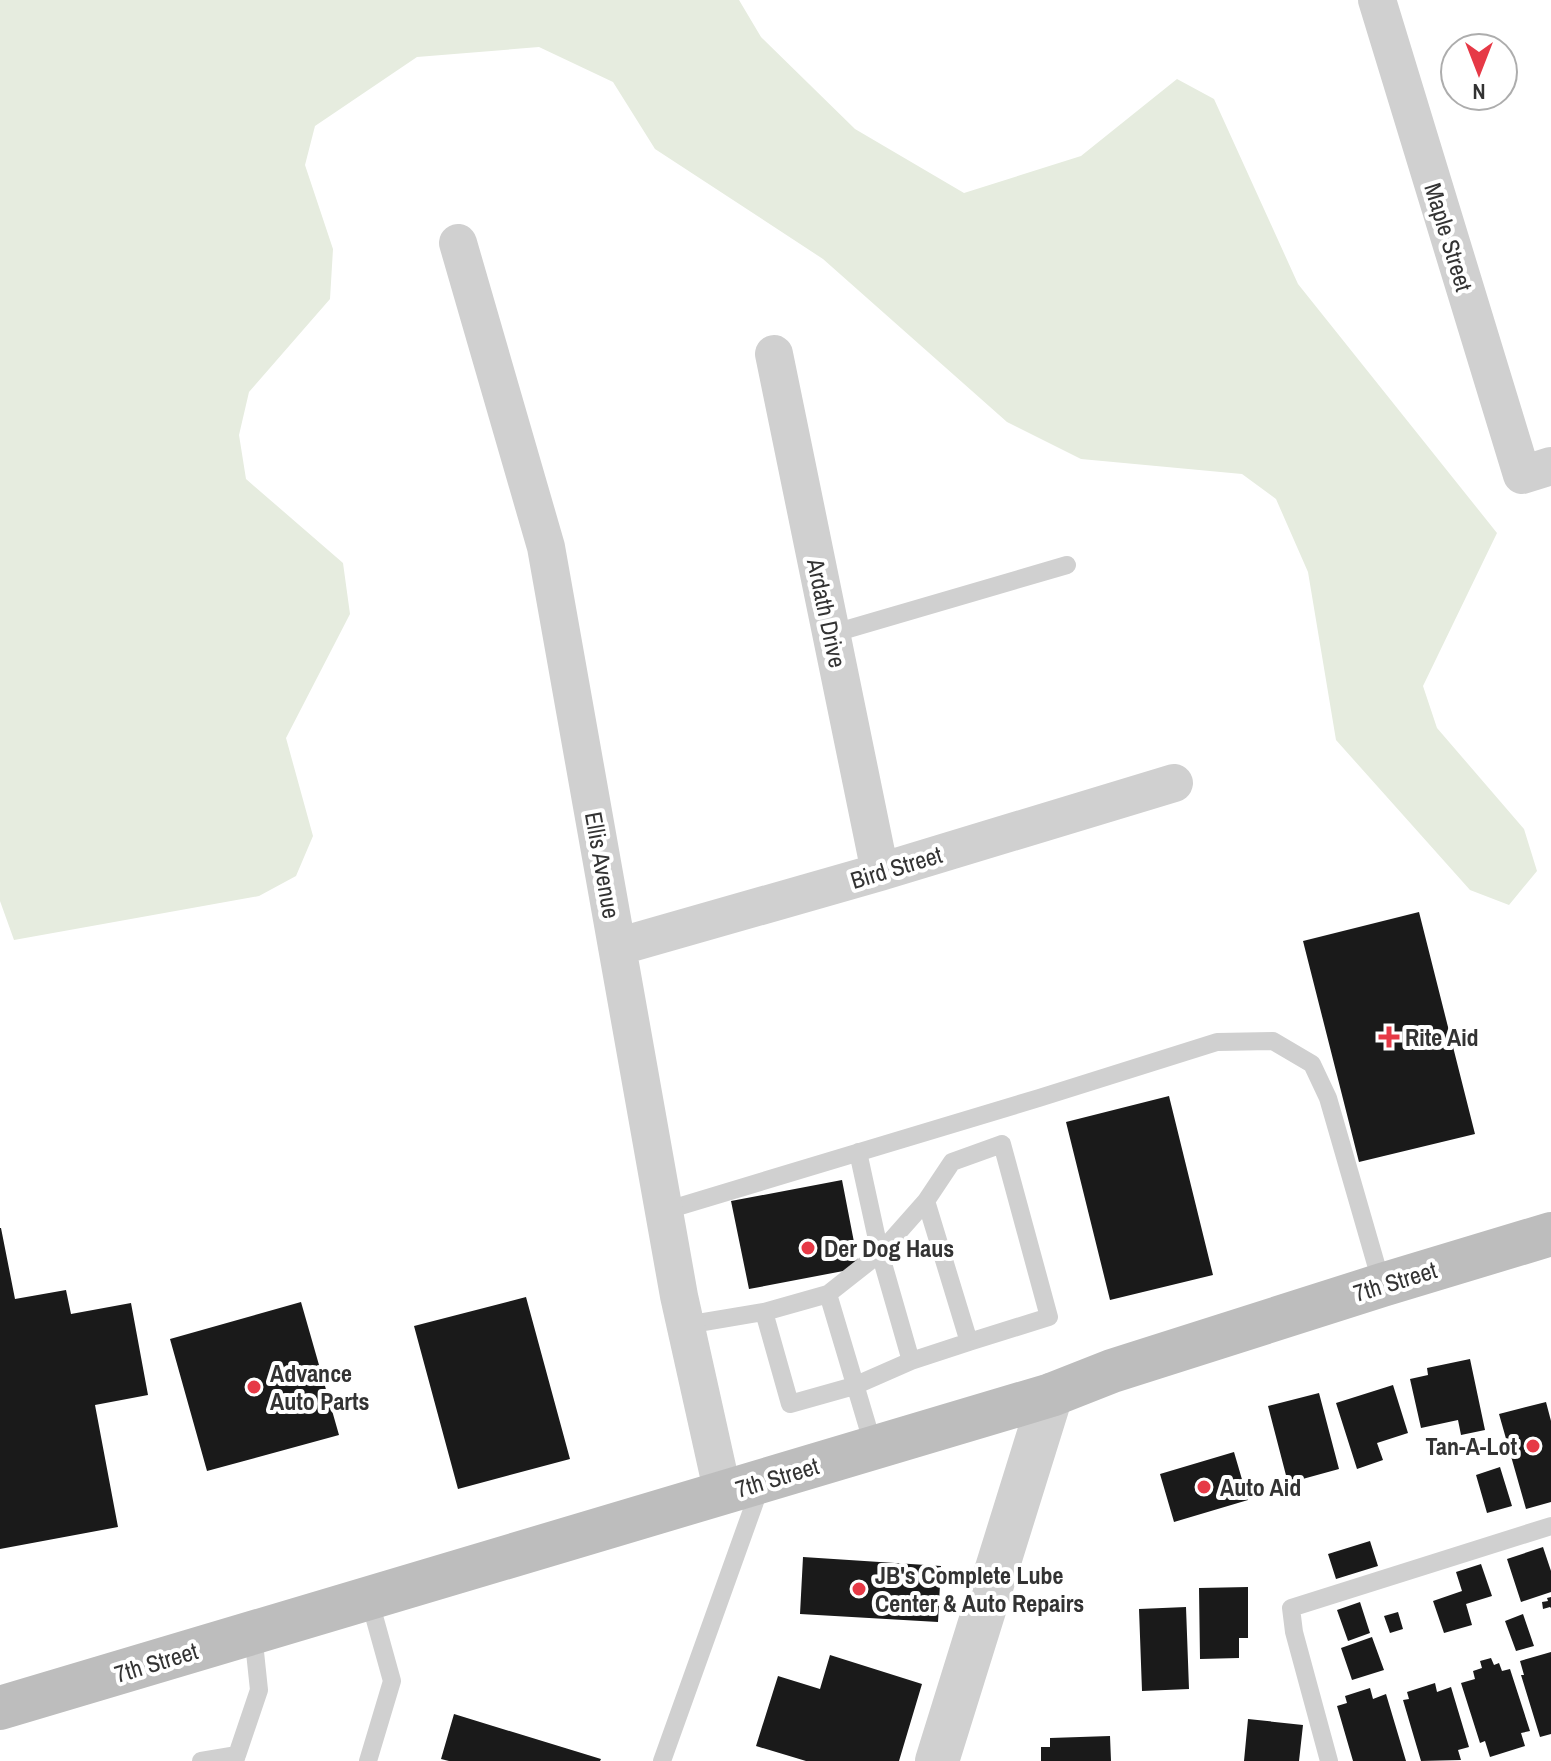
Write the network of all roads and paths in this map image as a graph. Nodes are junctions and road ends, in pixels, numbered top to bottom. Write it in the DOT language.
graph roads {
  1 [pos="1377,0"];
  2 [pos="458,243"];
  3 [pos="774,354"];
  4 [pos="1536,470"];
  5 [pos="1067,565"];
  6 [pos="831,634"];
  7 [pos="1174,783"];
  8 [pos="880,872"];
  9 [pos="617,947"];
  10 [pos="858,1152"];
  11 [pos="926,1201"];
  12 [pos="664,1211"];
  13 [pos="1551,1234"];
  14 [pos="880,1253"];
  15 [pos="1382,1285"];
  16 [pos="828,1294"];
  17 [pos="764,1312"];
  18 [pos="686,1325"];
  19 [pos="969,1342"];
  20 [pos="911,1361"];
  21 [pos="854,1386"];
  22 [pos="1051,1395"];
  23 [pos="874,1448"];
  24 [pos="742,1488"];
  25 [pos="1551,1526"];
  26 [pos="369,1598"];
  27 [pos="253,1633"];
  28 [pos="0,1708"];
  29 [pos="236,1758"];
  30 [pos="201,1761"];
  31 [pos="368,1761"];
  32 [pos="662,1761"];
  33 [pos="937,1761"];
  34 [pos="1329,1761"];
  1 -- 4 [label="street, Maple Street"];
  2 -- 9 [label="street, Ellis Avenue"];
  3 -- 6 [label="street, Ardath Drive"];
  5 -- 6 [label="lane"];
  6 -- 8 [label="street, Ardath Drive"];
  7 -- 8 [label="street, Bird Street"];
  8 -- 9 [label="street, Bird Street"];
  9 -- 12 [label="street, Ellis Avenue"];
  10 -- 12 [label="lane"];
  10 -- 14 [label="lane"];
  10 -- 15 [label="lane"];
  11 -- 14 [label="lane"];
  11 -- 19 [label="lane"];
  11 -- 19 [label="lane"];
  12 -- 18 [label="street, Ellis Avenue"];
  13 -- 15 [label="main road, 7th Street"];
  14 -- 16 [label="lane"];
  14 -- 20 [label="lane"];
  15 -- 22 [label="main road, 7th Street"];
  16 -- 17 [label="lane"];
  16 -- 21 [label="lane"];
  17 -- 18 [label="lane"];
  17 -- 21 [label="lane"];
  18 -- 24 [label="street, Ellis Avenue"];
  19 -- 20 [label="lane"];
  20 -- 21 [label="lane"];
  21 -- 23 [label="lane"];
  22 -- 23 [label="main road, 7th Street"];
  22 -- 33 [label="street"];
  23 -- 24 [label="main road, 7th Street"];
  24 -- 26 [label="main road, 7th Street"];
  24 -- 32 [label="lane"];
  25 -- 34 [label="lane"];
  26 -- 27 [label="main road, 7th Street"];
  26 -- 31 [label="lane"];
  27 -- 28 [label="main road, 7th Street"];
  27 -- 29 [label="lane"];
  29 -- 30 [label="lane"];
}
